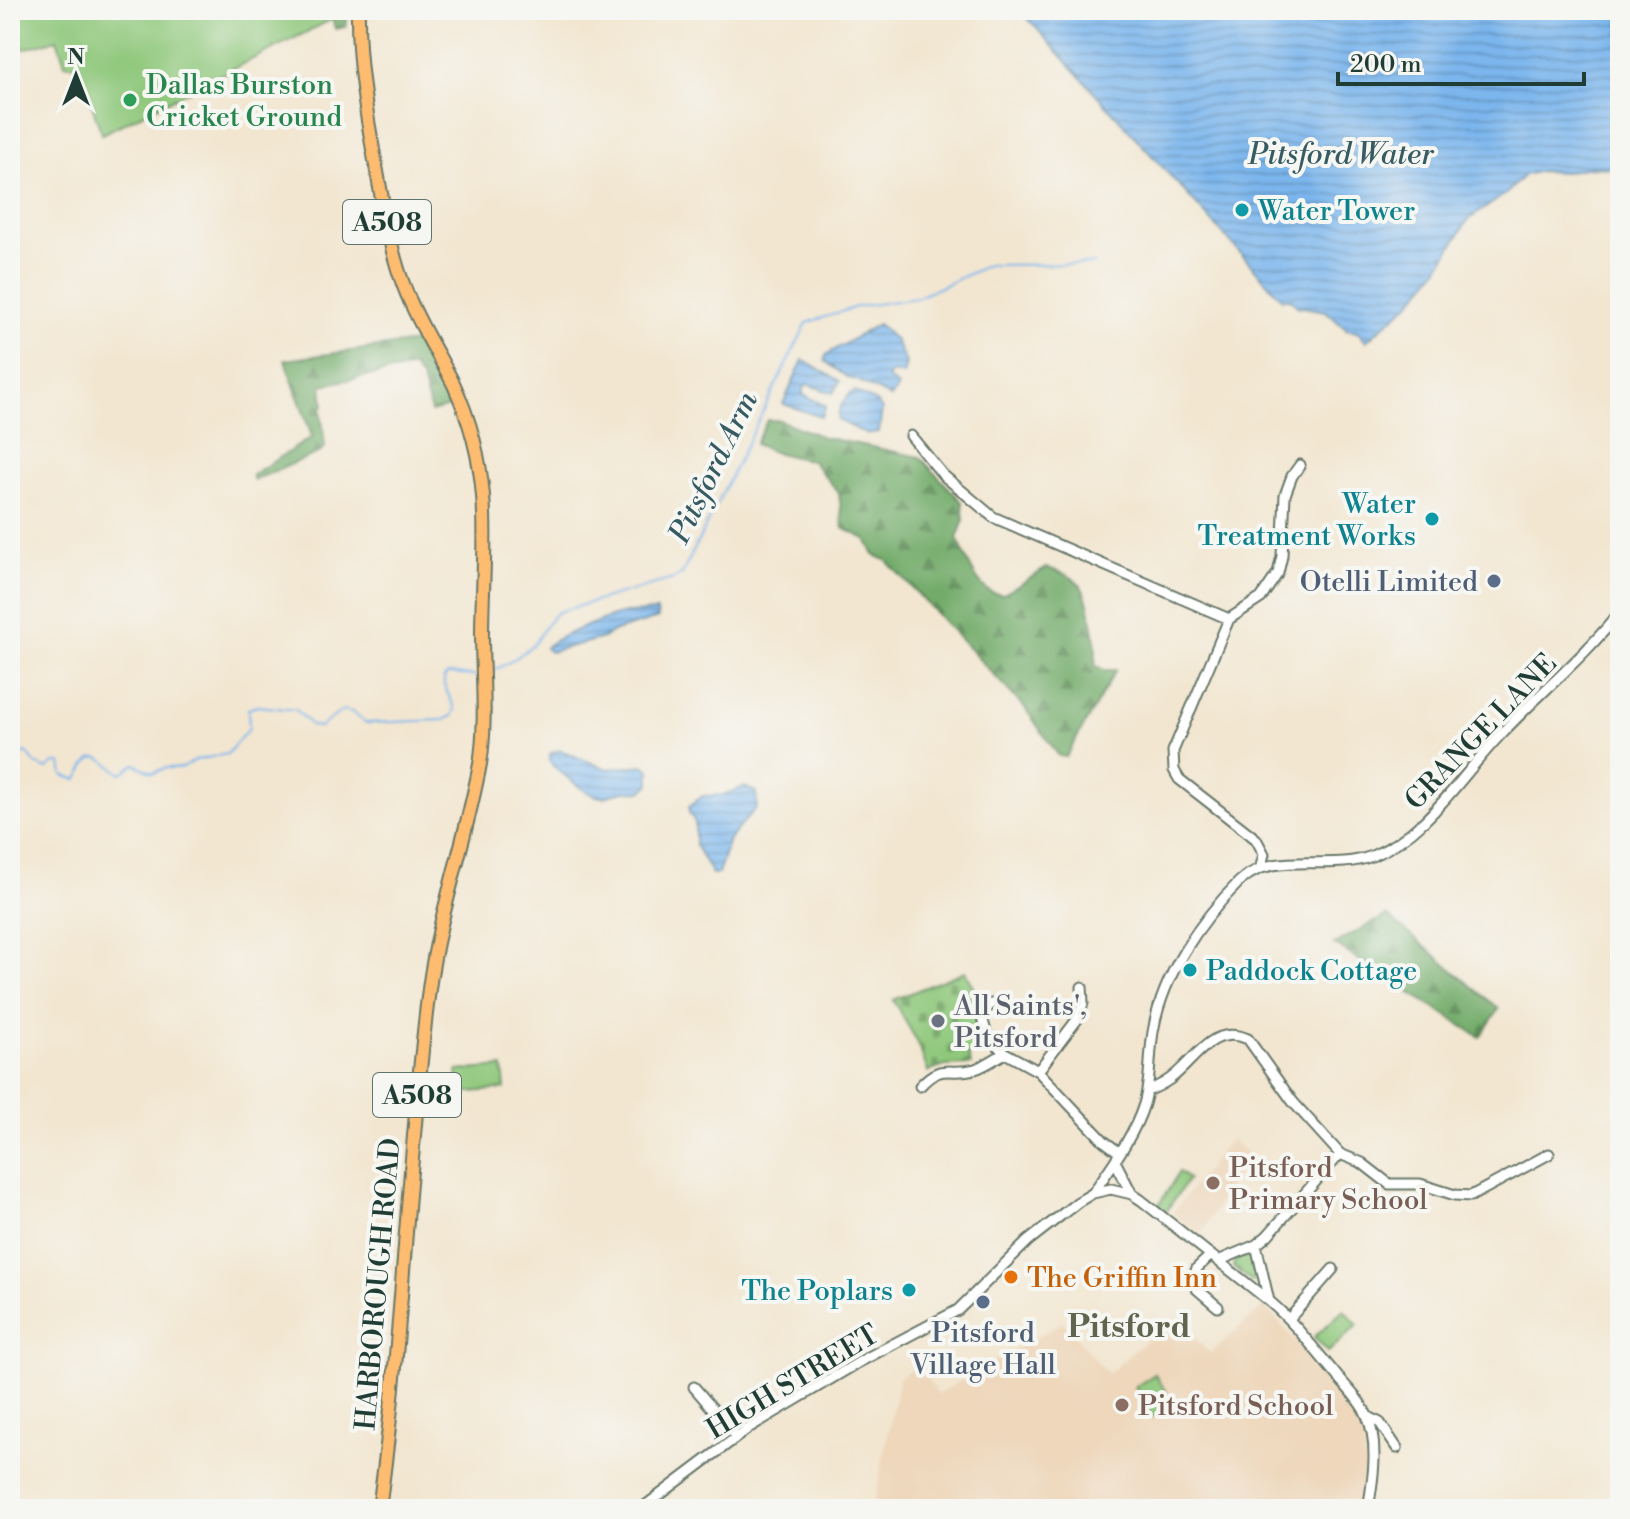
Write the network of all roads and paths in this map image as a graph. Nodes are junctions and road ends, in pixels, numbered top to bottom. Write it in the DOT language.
graph roads {
  1 [pos="358,10"];
  2 [pos="911,436"];
  3 [pos="1300,465"];
  4 [pos="1620,612"];
  5 [pos="1229,619"];
  6 [pos="1261,866"];
  7 [pos="1082,987"];
  8 [pos="991,1004"];
  9 [pos="1005,1053"];
  10 [pos="1038,1071"];
  11 [pos="920,1086"];
  12 [pos="1147,1091"];
  13 [pos="1340,1154"];
  14 [pos="1549,1154"];
  15 [pos="1118,1157"];
  16 [pos="1093,1193"];
  17 [pos="1132,1194"];
  18 [pos="1256,1245"];
  19 [pos="1215,1258"];
  20 [pos="1333,1269"];
  21 [pos="1269,1301"];
  22 [pos="1218,1307"];
  23 [pos="1289,1319"];
  24 [pos="694,1387"];
  25 [pos="1367,1416"];
  26 [pos="736,1436"];
  27 [pos="1397,1448"];
  28 [pos="379,1509"];
  29 [pos="641,1509"];
  30 [pos="1368,1509"];
  1 -- 28 [label="highway, HARBOROUGH ROAD / A508"];
  2 -- 5 [label="street"];
  3 -- 5 [label="street"];
  4 -- 6 [label="street, GRANGE LANE"];
  5 -- 6 [label="street"];
  6 -- 12 [label="street"];
  7 -- 10 [label="street"];
  8 -- 9 [label="street"];
  9 -- 10 [label="street"];
  9 -- 11 [label="street"];
  10 -- 15 [label="street"];
  12 -- 13 [label="street"];
  12 -- 15 [label="street"];
  13 -- 14 [label="street"];
  13 -- 18 [label="street"];
  15 -- 16 [label="street"];
  15 -- 17 [label="street"];
  16 -- 17 [label="street"];
  16 -- 26 [label="street, HIGH STREET"];
  17 -- 19 [label="street"];
  18 -- 19 [label="street"];
  18 -- 21 [label="street"];
  19 -- 21 [label="street"];
  19 -- 22 [label="street"];
  20 -- 23 [label="street"];
  21 -- 23 [label="street"];
  23 -- 25 [label="street"];
  24 -- 26 [label="street"];
  25 -- 27 [label="street"];
  25 -- 30 [label="street"];
  26 -- 29 [label="street, HIGH STREET"];
}
